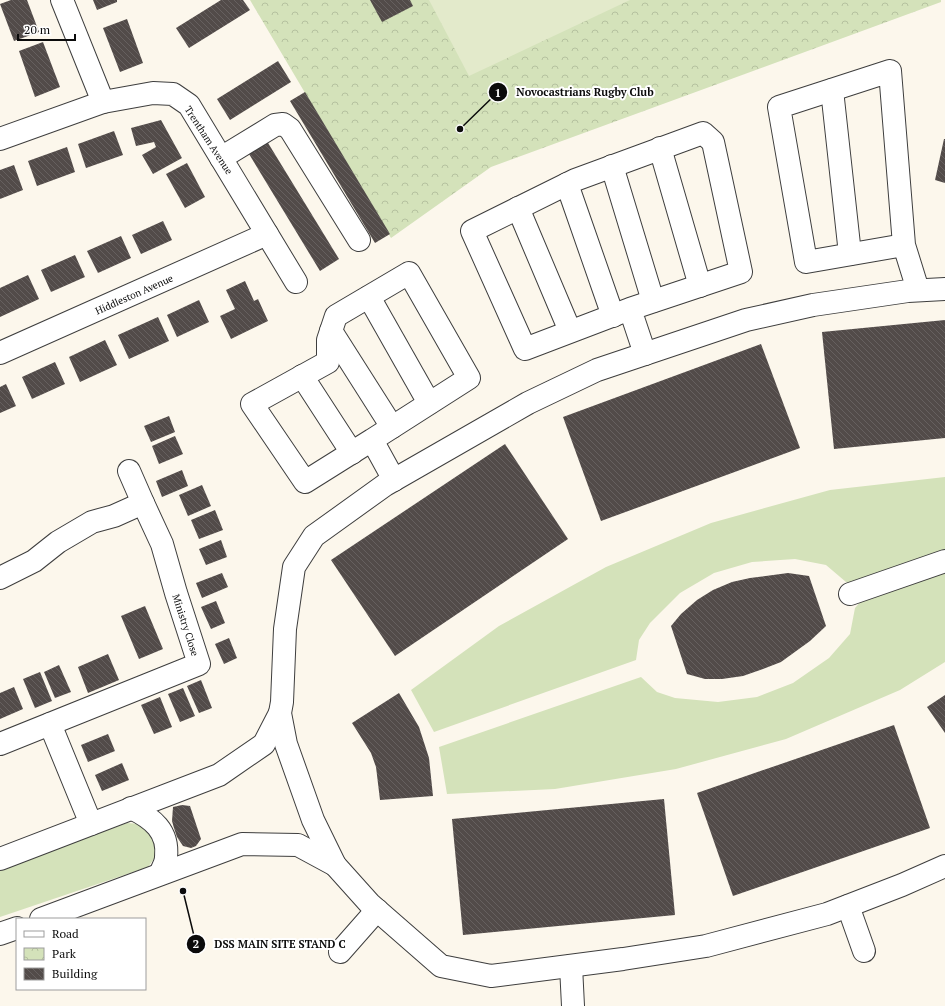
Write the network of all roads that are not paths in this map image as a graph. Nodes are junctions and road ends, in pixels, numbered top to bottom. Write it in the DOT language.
graph roads {
  1 [pos="62,0"];
  2 [pos="832,90"];
  3 [pos="103,102"];
  4 [pos="0,139"];
  5 [pos="660,148"];
  6 [pos="221,158"];
  7 [pos="612,166"];
  8 [pos="567,184"];
  9 [pos="518,208"];
  10 [pos="267,234"];
  11 [pos="359,240"];
  12 [pos="904,245"];
  13 [pos="850,254"];
  14 [pos="296,282"];
  15 [pos="700,286"];
  16 [pos="945,289"];
  17 [pos="918,290"];
  18 [pos="369,297"];
  19 [pos="653,301"];
  20 [pos="621,312"];
  21 [pos="331,331"];
  22 [pos="570,331"];
  23 [pos="0,353"];
  24 [pos="645,354"];
  25 [pos="302,376"];
  26 [pos="429,403"];
  27 [pos="392,427"];
  28 [pos="372,440"];
  29 [pos="352,453"];
  30 [pos="129,471"];
  31 [pos="394,480"];
  32 [pos="143,503"];
  33 [pos="945,562"];
  34 [pos="0,578"];
  35 [pos="850,594"];
  36 [pos="280,713"];
  37 [pos="50,724"];
  38 [pos="0,744"];
  39 [pos="131,808"];
  40 [pos="91,824"];
  41 [pos="0,859"];
  42 [pos="335,865"];
  43 [pos="945,866"];
  44 [pos="160,874"];
  45 [pos="848,906"];
  46 [pos="377,910"];
  47 [pos="44,918"];
  48 [pos="16,928"];
  49 [pos="0,934"];
  50 [pos="864,951"];
  51 [pos="340,952"];
  52 [pos="571,966"];
  53 [pos="573,1006"];
  1 -- 3 [label="street"];
  2 -- 12 [label="street"];
  2 -- 13 [label="street"];
  2 -- 13 [label="street"];
  3 -- 4 [label="street, Trentham Avenue"];
  3 -- 6 [label="street, Trentham Avenue"];
  5 -- 7 [label="street"];
  5 -- 15 [label="street"];
  5 -- 15 [label="street"];
  6 -- 10 [label="street, Trentham Avenue"];
  6 -- 11 [label="street"];
  7 -- 8 [label="street"];
  7 -- 19 [label="street"];
  8 -- 9 [label="street"];
  8 -- 20 [label="street"];
  9 -- 22 [label="street"];
  9 -- 22 [label="street"];
  10 -- 14 [label="street, Trentham Avenue"];
  10 -- 23 [label="street, Hiddleston Avenue"];
  12 -- 13 [label="street"];
  12 -- 17 [label="street"];
  15 -- 19 [label="street"];
  16 -- 17 [label="street"];
  17 -- 24 [label="street"];
  18 -- 21 [label="street"];
  18 -- 26 [label="street"];
  18 -- 26 [label="street"];
  19 -- 20 [label="street"];
  20 -- 22 [label="street"];
  20 -- 24 [label="street"];
  21 -- 25 [label="street"];
  21 -- 27 [label="street"];
  24 -- 31 [label="street"];
  25 -- 29 [label="street"];
  25 -- 29 [label="street"];
  26 -- 27 [label="street"];
  27 -- 28 [label="street"];
  28 -- 29 [label="street"];
  28 -- 31 [label="street"];
  30 -- 32 [label="street, Ministry Close"];
  31 -- 36 [label="street"];
  32 -- 34 [label="street"];
  32 -- 37 [label="street, Ministry Close"];
  33 -- 35 [label="street"];
  36 -- 39 [label="street"];
  36 -- 42 [label="street"];
  37 -- 38 [label="street, Ministry Close"];
  37 -- 40 [label="street"];
  39 -- 40 [label="street"];
  39 -- 44 [label="street"];
  40 -- 41 [label="street"];
  42 -- 44 [label="street"];
  42 -- 46 [label="street"];
  43 -- 45 [label="street"];
  44 -- 47 [label="street"];
  45 -- 50 [label="street"];
  45 -- 52 [label="street"];
  46 -- 51 [label="street"];
  46 -- 52 [label="street"];
  48 -- 49 [label="street"];
  52 -- 53 [label="street"];
}
